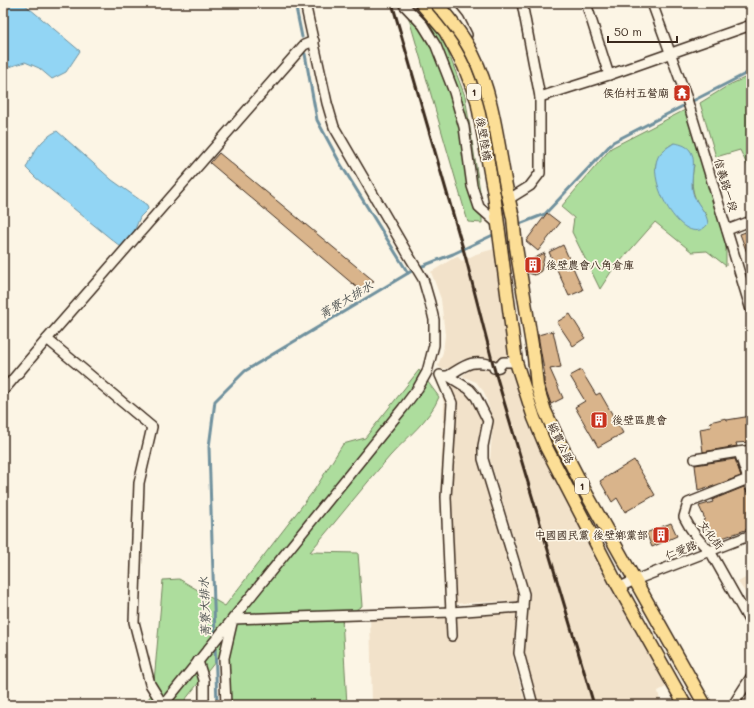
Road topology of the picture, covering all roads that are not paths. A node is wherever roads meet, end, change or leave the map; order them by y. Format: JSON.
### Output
{"nodes":[{"id":1,"x":305,"y":3,"type":"edge"},
{"id":2,"x":404,"y":3,"type":"edge"},
{"id":3,"x":421,"y":3,"type":"edge"},
{"id":4,"x":436,"y":3,"type":"edge"},
{"id":5,"x":446,"y":3,"type":"edge"},
{"id":6,"x":586,"y":3,"type":"edge"},
{"id":7,"x":652,"y":3,"type":"edge"},
{"id":8,"x":524,"y":4,"type":"edge"},
{"id":9,"x":751,"y":25,"type":"edge"},
{"id":10,"x":314,"y":41,"type":"junction"},
{"id":11,"x":671,"y":53,"type":"junction"},
{"id":12,"x":609,"y":75,"type":"junction"},
{"id":13,"x":540,"y":97,"type":"junction"},
{"id":14,"x":508,"y":195,"type":"junction"},
{"id":15,"x":751,"y":221,"type":"edge"},
{"id":16,"x":497,"y":223,"type":"junction"},
{"id":17,"x":727,"y":230,"type":"junction"},
{"id":18,"x":751,"y":310,"type":"edge"},
{"id":19,"x":47,"y":338,"type":"junction"},
{"id":20,"x":516,"y":362,"type":"junction"},
{"id":21,"x":427,"y":372,"type":"junction"},
{"id":22,"x":444,"y":376,"type":"junction"},
{"id":23,"x":3,"y":391,"type":"edge"},
{"id":24,"x":751,"y":450,"type":"edge"},
{"id":25,"x":739,"y":452,"type":"junction"},
{"id":26,"x":695,"y":460,"type":"dead end"},
{"id":27,"x":749,"y":484,"type":"edge"},
{"id":28,"x":586,"y":493,"type":"junction"},
{"id":29,"x":575,"y":501,"type":"junction"},
{"id":30,"x":751,"y":535,"type":"edge"},
{"id":31,"x":710,"y":551,"type":"junction"},
{"id":32,"x":635,"y":580,"type":"junction"},
{"id":33,"x":620,"y":587,"type":"junction"},
{"id":34,"x":523,"y":607,"type":"junction"},
{"id":35,"x":451,"y":612,"type":"junction"},
{"id":36,"x":233,"y":618,"type":"junction"},
{"id":37,"x":751,"y":624,"type":"edge"},
{"id":38,"x":452,"y":636,"type":"dead end"},
{"id":39,"x":200,"y":659,"type":"junction"},
{"id":40,"x":751,"y":677,"type":"edge"},
{"id":41,"x":163,"y":705,"type":"edge"},
{"id":42,"x":204,"y":705,"type":"edge"},
{"id":43,"x":226,"y":705,"type":"edge"},
{"id":44,"x":533,"y":705,"type":"edge"},
{"id":45,"x":685,"y":705,"type":"edge"},
{"id":46,"x":705,"y":705,"type":"edge"},
{"id":47,"x":733,"y":705,"type":"edge"}],
"edges":[{"from":1,"to":10,"type":"street"},
{"from":2,"to":16,"type":"street"},
{"from":3,"to":16,"type":"main road","name":"後壁陸橋","number":"1"},
{"from":4,"to":14,"type":"main road","name":"後壁陸橋","number":"1","bridge":true},
{"from":5,"to":14,"type":"street"},
{"from":6,"to":12,"type":"street"},
{"from":7,"to":11,"type":"street","name":"信義路一段"},
{"from":8,"to":13,"type":"street"},
{"from":9,"to":11,"type":"street"},
{"from":10,"to":19,"type":"street"},
{"from":10,"to":21,"type":"street"},
{"from":11,"to":12,"type":"street"},
{"from":11,"to":17,"type":"street","name":"信義路一段"},
{"from":12,"to":13,"type":"street"},
{"from":13,"to":14,"type":"street"},
{"from":14,"to":28,"type":"main road","name":"縱貫公路","number":"1"},
{"from":15,"to":17,"type":"street"},
{"from":16,"to":20,"type":"main road","name":"縱貫公路","number":"1"},
{"from":17,"to":18,"type":"street","name":"信義路一段"},
{"from":19,"to":23,"type":"street"},
{"from":19,"to":41,"type":"street"},
{"from":20,"to":22,"type":"street"},
{"from":20,"to":29,"type":"main road","name":"縱貫公路","number":"1"},
{"from":21,"to":22,"type":"street"},
{"from":21,"to":36,"type":"street"},
{"from":22,"to":34,"type":"street"},
{"from":22,"to":35,"type":"street"},
{"from":24,"to":25,"type":"street"},
{"from":25,"to":26,"type":"street"},
{"from":25,"to":27,"type":"street"},
{"from":27,"to":31,"type":"street","name":"文化街"},
{"from":28,"to":29,"type":"main road"},
{"from":28,"to":32,"type":"main road","name":"縱貫公路","number":"1"},
{"from":29,"to":33,"type":"main road","name":"縱貫公路","number":"1"},
{"from":30,"to":31,"type":"street","name":"仁愛路"},
{"from":31,"to":32,"type":"street","name":"仁愛路"},
{"from":31,"to":37,"type":"street","name":"文化街"},
{"from":32,"to":33,"type":"street","name":"仁愛路"},
{"from":32,"to":46,"type":"main road","name":"縱貫公路","number":"1"},
{"from":33,"to":45,"type":"main road","name":"縱貫公路","number":"1"},
{"from":34,"to":35,"type":"street"},
{"from":34,"to":44,"type":"street"},
{"from":35,"to":36,"type":"street"},
{"from":35,"to":38,"type":"street"},
{"from":36,"to":39,"type":"street"},
{"from":36,"to":43,"type":"street"},
{"from":39,"to":41,"type":"street"},
{"from":39,"to":42,"type":"street"},
{"from":40,"to":47,"type":"street"}]}
